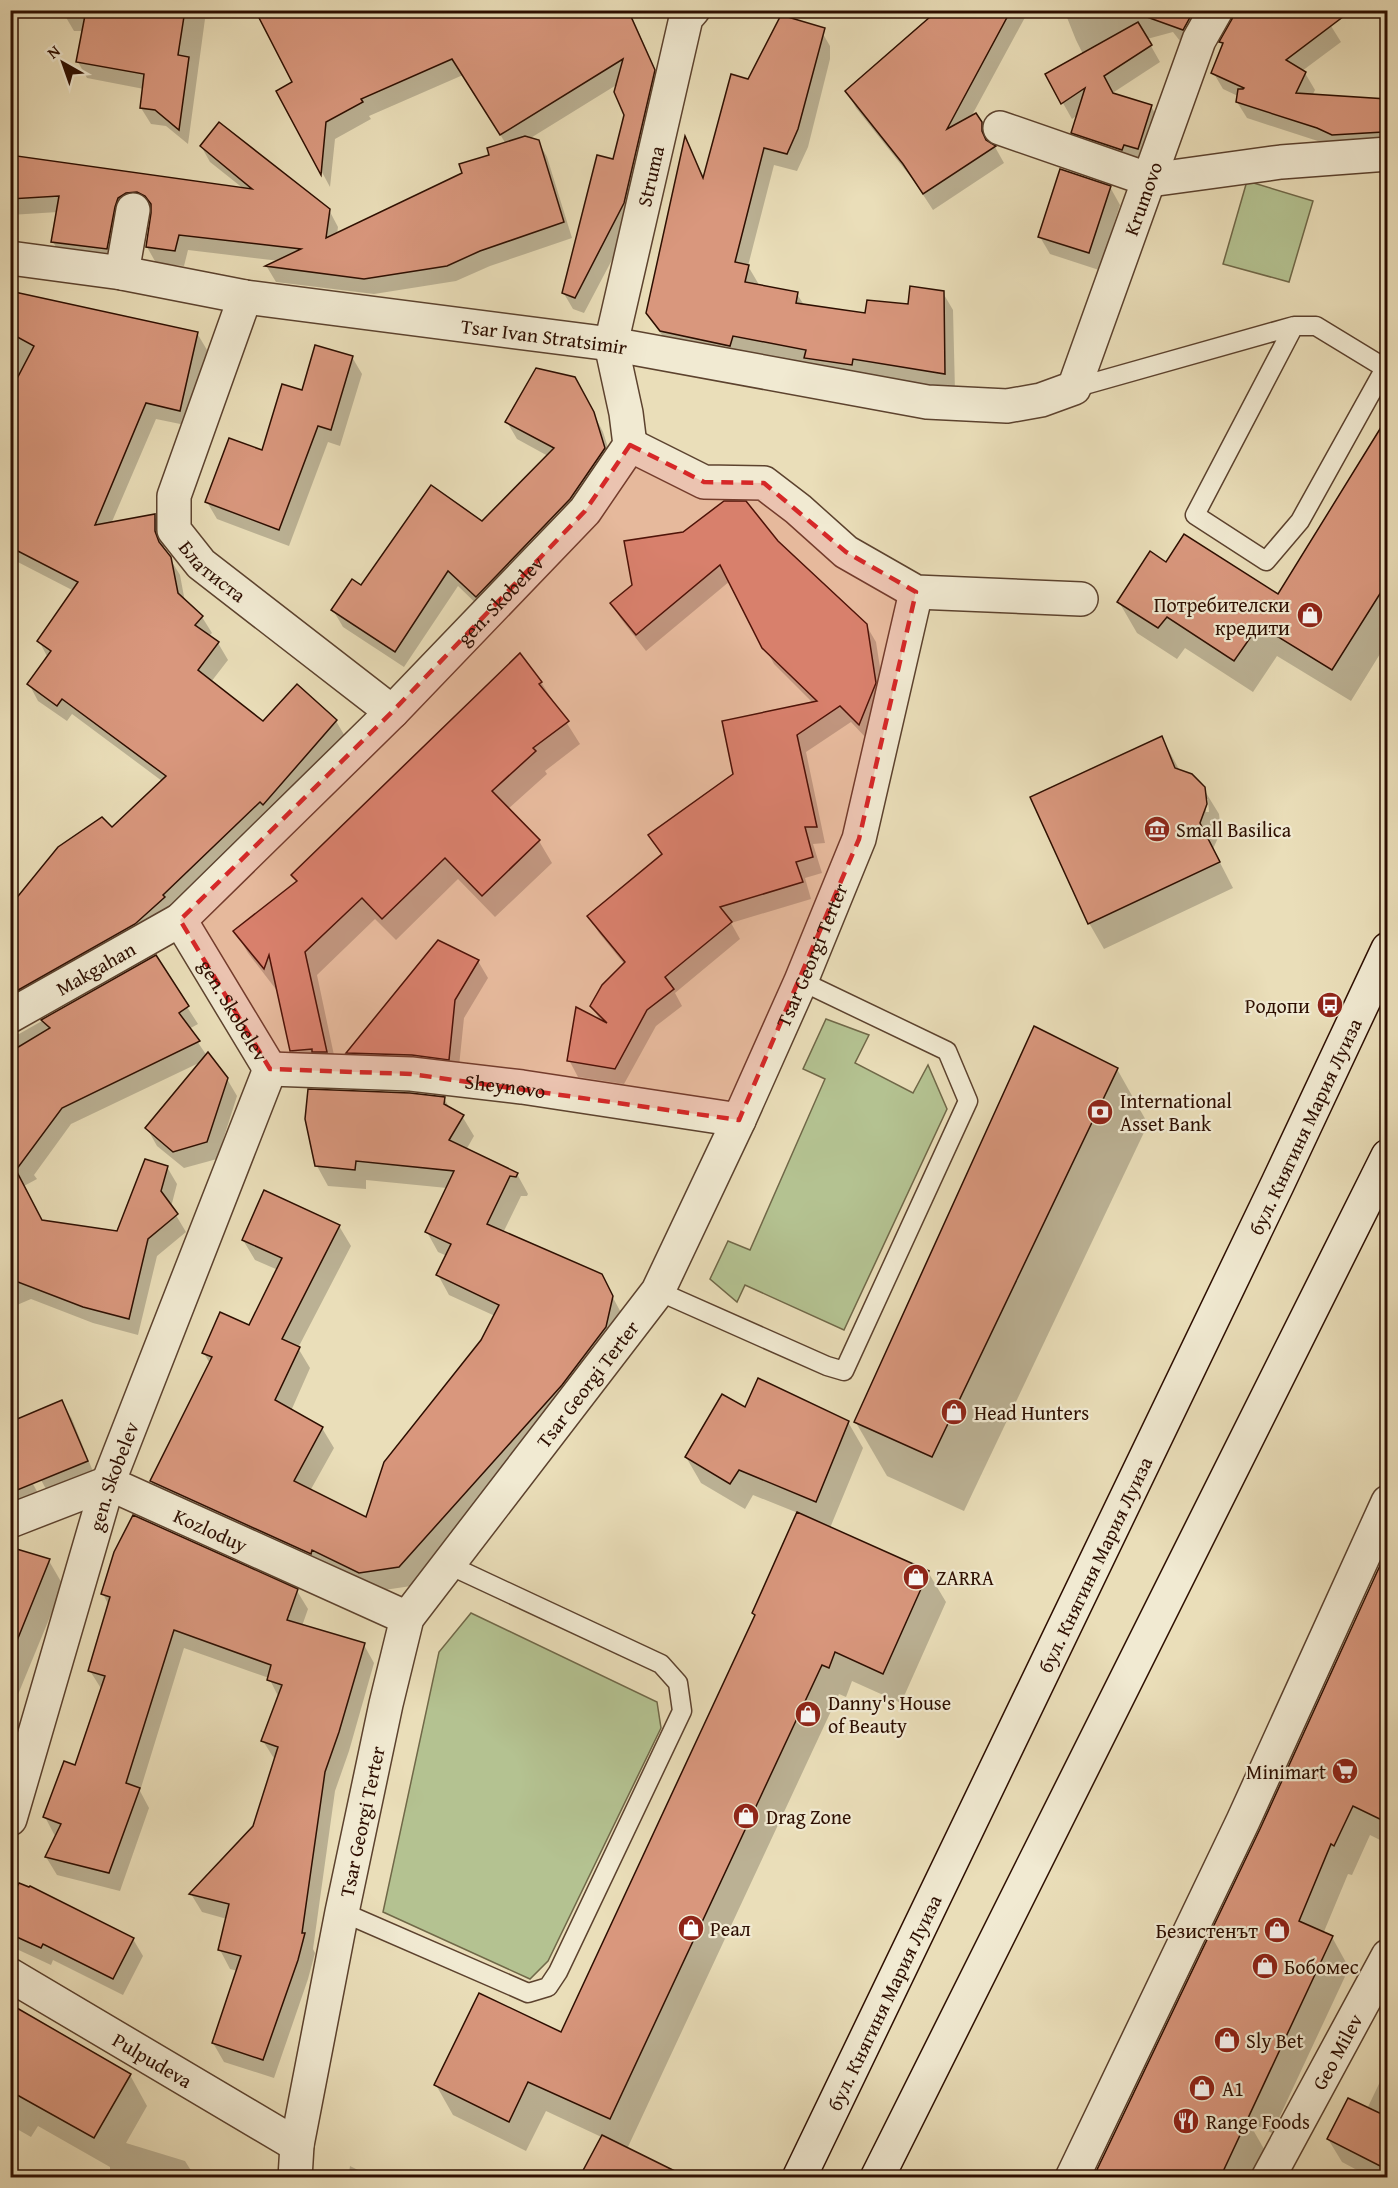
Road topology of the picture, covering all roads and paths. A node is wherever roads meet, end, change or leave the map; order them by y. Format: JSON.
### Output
{"nodes":[{"id":1,"x":1216,"y":10,"type":"edge"},
{"id":2,"x":686,"y":13,"type":"edge"},
{"id":3,"x":1000,"y":128,"type":"dead end"},
{"id":4,"x":1388,"y":154,"type":"edge"},
{"id":5,"x":1150,"y":180,"type":"junction"},
{"id":6,"x":133,"y":210,"type":"dead end"},
{"id":7,"x":10,"y":258,"type":"edge"},
{"id":8,"x":122,"y":273,"type":"junction"},
{"id":9,"x":244,"y":297,"type":"junction"},
{"id":10,"x":1294,"y":326,"type":"junction"},
{"id":11,"x":611,"y":344,"type":"junction"},
{"id":12,"x":1386,"y":365,"type":"edge"},
{"id":13,"x":1074,"y":388,"type":"junction"},
{"id":14,"x":630,"y":445,"type":"junction"},
{"id":15,"x":916,"y":592,"type":"junction"},
{"id":16,"x":1081,"y":599,"type":"dead end"},
{"id":17,"x":392,"y":712,"type":"junction"},
{"id":18,"x":180,"y":920,"type":"junction"},
{"id":19,"x":1388,"y":949,"type":"edge"},
{"id":20,"x":801,"y":981,"type":"junction"},
{"id":21,"x":10,"y":1016,"type":"edge"},
{"id":22,"x":270,"y":1069,"type":"junction"},
{"id":23,"x":739,"y":1120,"type":"junction"},
{"id":24,"x":1388,"y":1156,"type":"edge"},
{"id":25,"x":658,"y":1291,"type":"junction"},
{"id":26,"x":108,"y":1483,"type":"junction"},
{"id":27,"x":1388,"y":1502,"type":"edge"},
{"id":28,"x":10,"y":1521,"type":"edge"},
{"id":29,"x":449,"y":1565,"type":"junction"},
{"id":30,"x":407,"y":1618,"type":"junction"},
{"id":31,"x":10,"y":1819,"type":"edge"},
{"id":32,"x":342,"y":1912,"type":"junction"},
{"id":33,"x":1387,"y":1958,"type":"edge"},
{"id":34,"x":10,"y":1975,"type":"edge"},
{"id":35,"x":297,"y":2145,"type":"junction"},
{"id":36,"x":295,"y":2178,"type":"edge"},
{"id":37,"x":799,"y":2178,"type":"edge"},
{"id":38,"x":877,"y":2178,"type":"edge"},
{"id":39,"x":1072,"y":2178,"type":"edge"},
{"id":40,"x":1268,"y":2178,"type":"edge"}],
"edges":[{"from":1,"to":5,"type":"street","name":"Krumovo"},
{"from":2,"to":11,"type":"street","name":"Struma"},
{"from":3,"to":5,"type":"street"},
{"from":4,"to":5,"type":"street"},
{"from":5,"to":13,"type":"street","name":"Krumovo"},
{"from":6,"to":8,"type":"street"},
{"from":7,"to":8,"type":"street","name":"Tsar Ivan Stratsimir"},
{"from":8,"to":9,"type":"street","name":"Tsar Ivan Stratsimir"},
{"from":9,"to":11,"type":"street","name":"Tsar Ivan Stratsimir"},
{"from":9,"to":17,"type":"street","name":"Блатиста"},
{"from":10,"to":12,"type":"lane"},
{"from":10,"to":12,"type":"lane"},
{"from":10,"to":13,"type":"lane"},
{"from":11,"to":13,"type":"street","name":"Tsar Ivan Stratsimir"},
{"from":11,"to":14,"type":"street"},
{"from":14,"to":15,"type":"street"},
{"from":14,"to":17,"type":"street","name":"gen. Skobelev"},
{"from":15,"to":16,"type":"street"},
{"from":15,"to":20,"type":"street","name":"Tsar Georgi Terter"},
{"from":17,"to":18,"type":"street","name":"gen. Skobelev"},
{"from":18,"to":21,"type":"street","name":"Makgahan"},
{"from":18,"to":22,"type":"street","name":"gen. Skobelev"},
{"from":19,"to":37,"type":"street","name":"бул. Княгиня Мария Луиза"},
{"from":20,"to":23,"type":"street","name":"Tsar Georgi Terter"},
{"from":20,"to":25,"type":"lane"},
{"from":22,"to":23,"type":"street","name":"Sheynovo"},
{"from":22,"to":26,"type":"street","name":"gen. Skobelev"},
{"from":23,"to":25,"type":"street","name":"Tsar Georgi Terter"},
{"from":24,"to":38,"type":"street"},
{"from":25,"to":29,"type":"street","name":"Tsar Georgi Terter"},
{"from":26,"to":28,"type":"street"},
{"from":26,"to":30,"type":"street","name":"Kozloduy"},
{"from":26,"to":31,"type":"street","name":"gen. Skobelev"},
{"from":27,"to":39,"type":"street"},
{"from":29,"to":30,"type":"street","name":"Tsar Georgi Terter"},
{"from":29,"to":32,"type":"lane"},
{"from":30,"to":32,"type":"street","name":"Tsar Georgi Terter"},
{"from":32,"to":35,"type":"street","name":"Tsar Georgi Terter"},
{"from":33,"to":40,"type":"street","name":"Geo Milev"},
{"from":34,"to":35,"type":"street","name":"Pulpudeva"},
{"from":35,"to":36,"type":"street","name":"Tsar Georgi Terter"}]}
